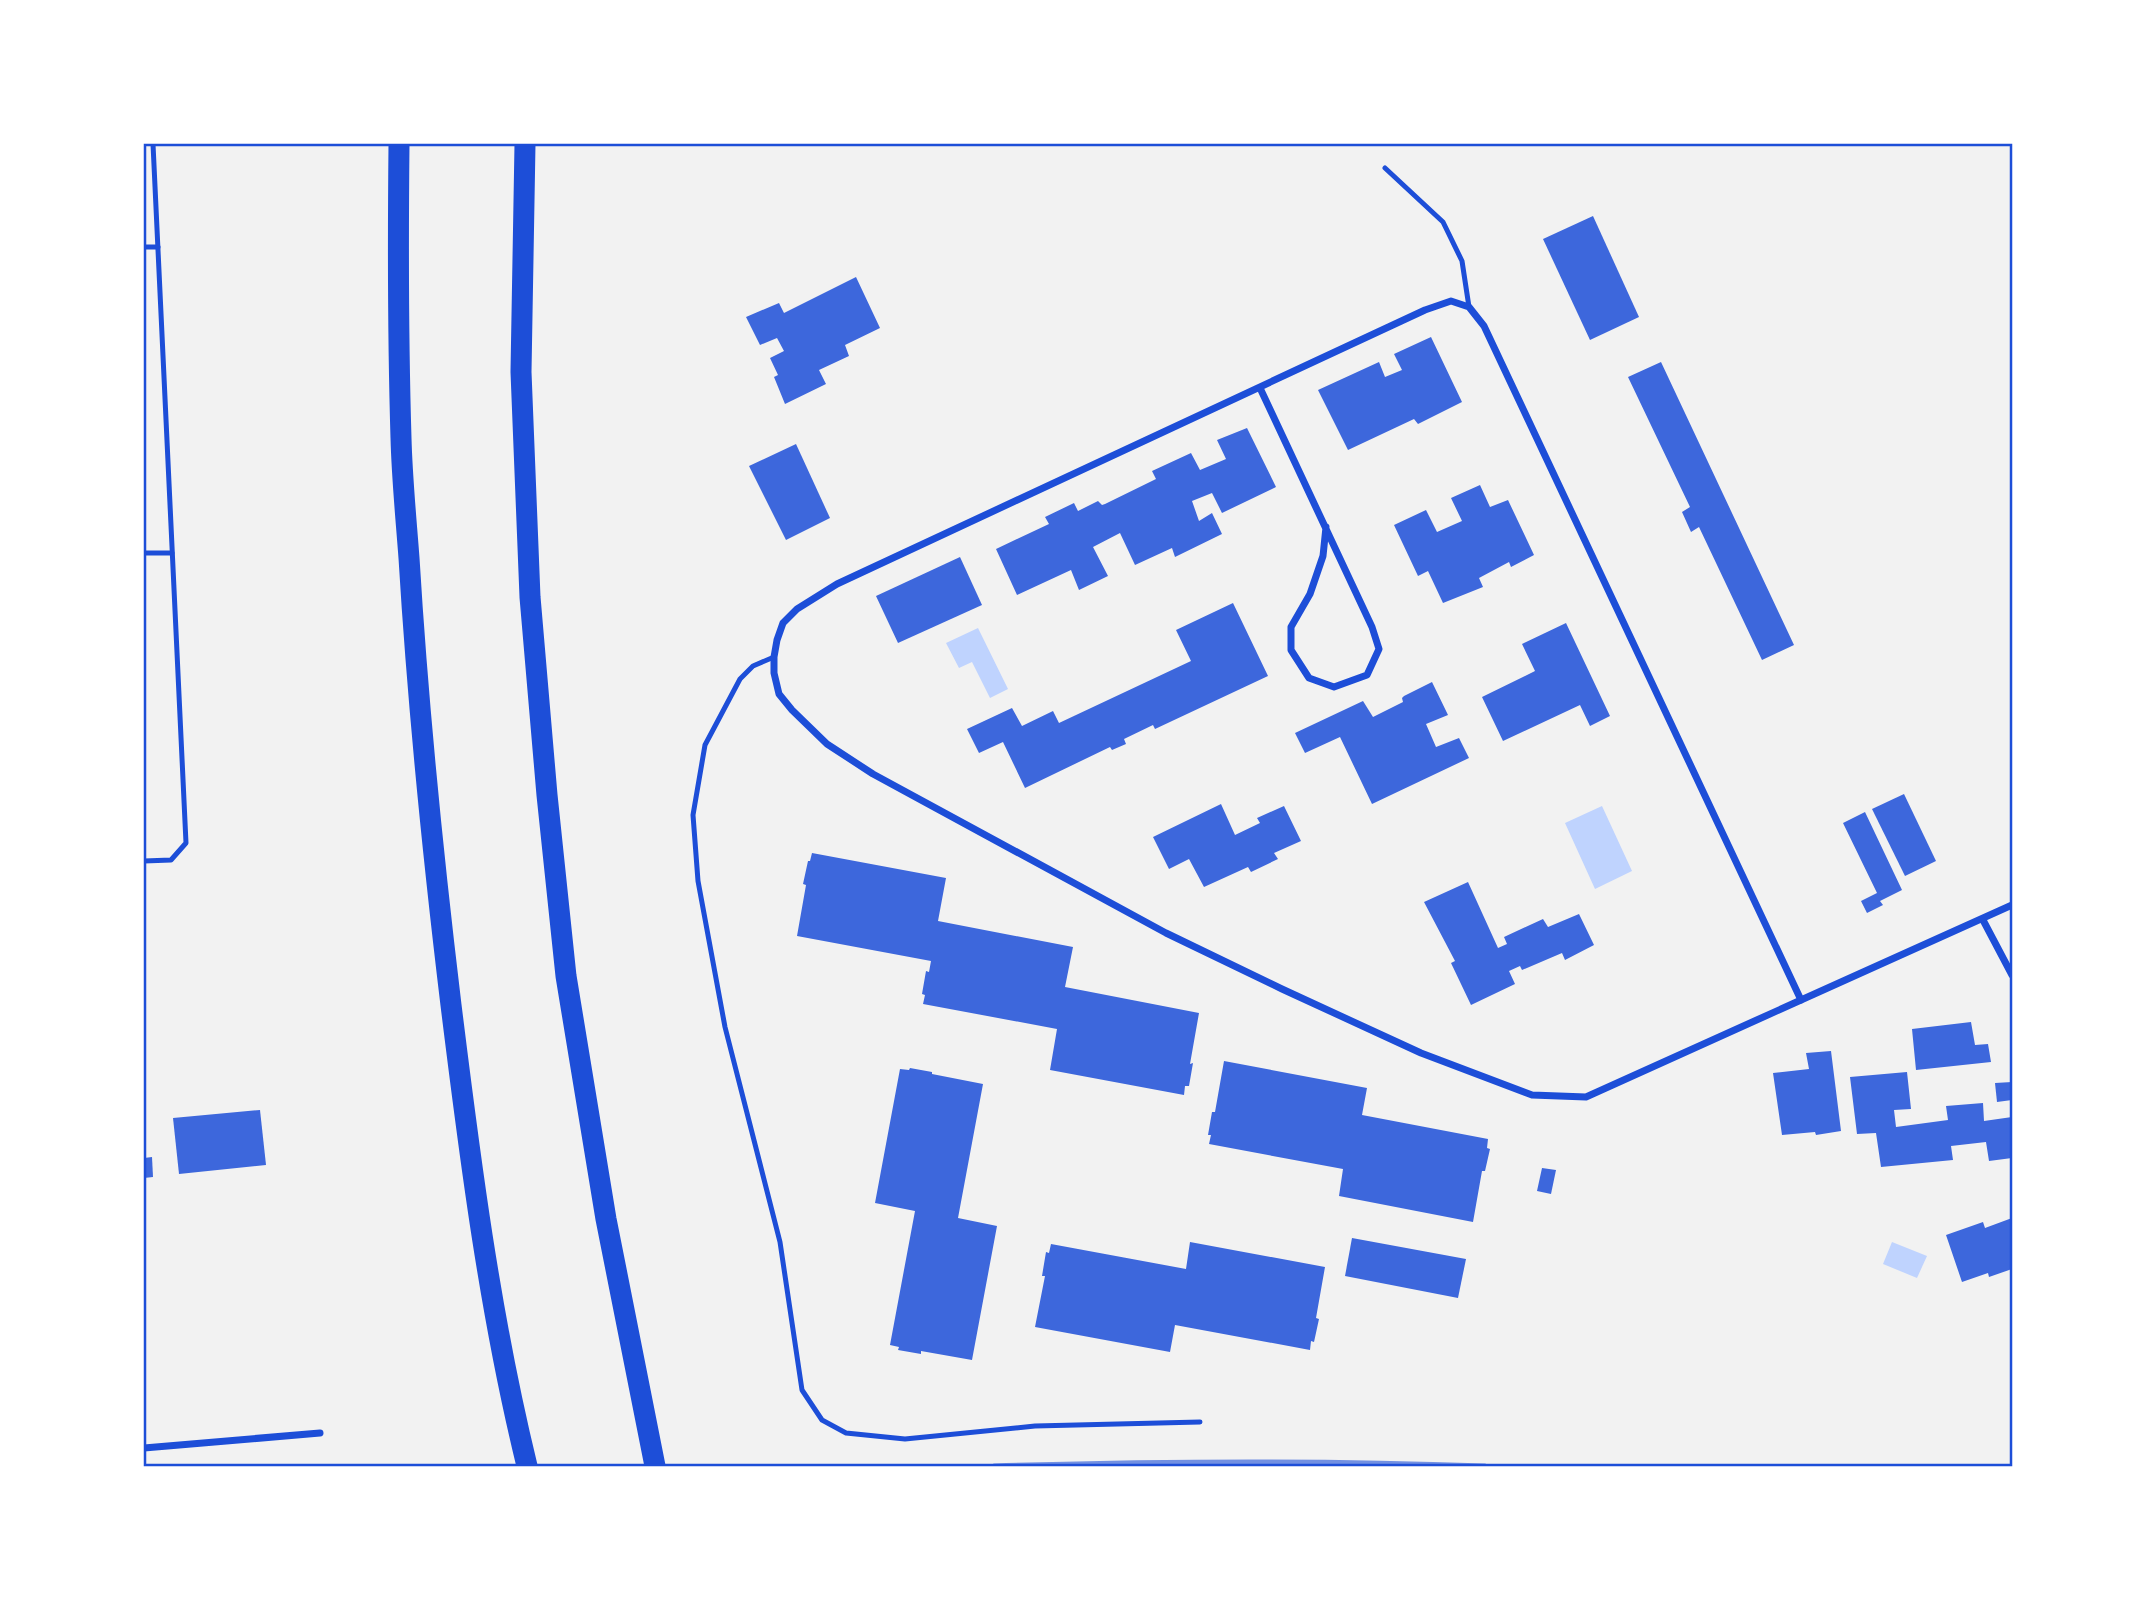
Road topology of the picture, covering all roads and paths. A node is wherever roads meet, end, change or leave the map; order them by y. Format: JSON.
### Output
{"nodes":[{"id":1,"x":153,"y":144,"type":"edge"},
{"id":2,"x":399,"y":144,"type":"edge"},
{"id":3,"x":525,"y":144,"type":"edge"},
{"id":4,"x":1385,"y":168,"type":"dead end"},
{"id":5,"x":144,"y":247,"type":"edge"},
{"id":6,"x":158,"y":247,"type":"junction"},
{"id":7,"x":1469,"y":307,"type":"junction"},
{"id":8,"x":1260,"y":388,"type":"junction"},
{"id":9,"x":1326,"y":527,"type":"junction"},
{"id":10,"x":172,"y":552,"type":"junction"},
{"id":11,"x":144,"y":554,"type":"edge"},
{"id":12,"x":774,"y":657,"type":"junction"},
{"id":13,"x":144,"y":861,"type":"edge"},
{"id":14,"x":2012,"y":905,"type":"edge"},
{"id":15,"x":1983,"y":920,"type":"junction"},
{"id":16,"x":2012,"y":975,"type":"edge"},
{"id":17,"x":1801,"y":1000,"type":"junction"},
{"id":18,"x":1200,"y":1422,"type":"dead end"},
{"id":19,"x":320,"y":1433,"type":"dead end"},
{"id":20,"x":144,"y":1448,"type":"edge"},
{"id":21,"x":527,"y":1466,"type":"edge"},
{"id":22,"x":656,"y":1466,"type":"edge"}],
"edges":[{"from":1,"to":6,"type":"lane"},
{"from":2,"to":21,"type":"highway"},
{"from":3,"to":22,"type":"highway"},
{"from":4,"to":7,"type":"lane"},
{"from":5,"to":6,"type":"lane"},
{"from":6,"to":10,"type":"lane"},
{"from":7,"to":8,"type":"street"},
{"from":7,"to":17,"type":"street"},
{"from":8,"to":9,"type":"street"},
{"from":8,"to":12,"type":"street"},
{"from":9,"to":9,"type":"street"},
{"from":10,"to":11,"type":"lane"},
{"from":10,"to":13,"type":"lane"},
{"from":12,"to":17,"type":"street"},
{"from":12,"to":18,"type":"lane"},
{"from":14,"to":15,"type":"street"},
{"from":15,"to":16,"type":"street"},
{"from":15,"to":17,"type":"street"},
{"from":19,"to":20,"type":"street"}]}
